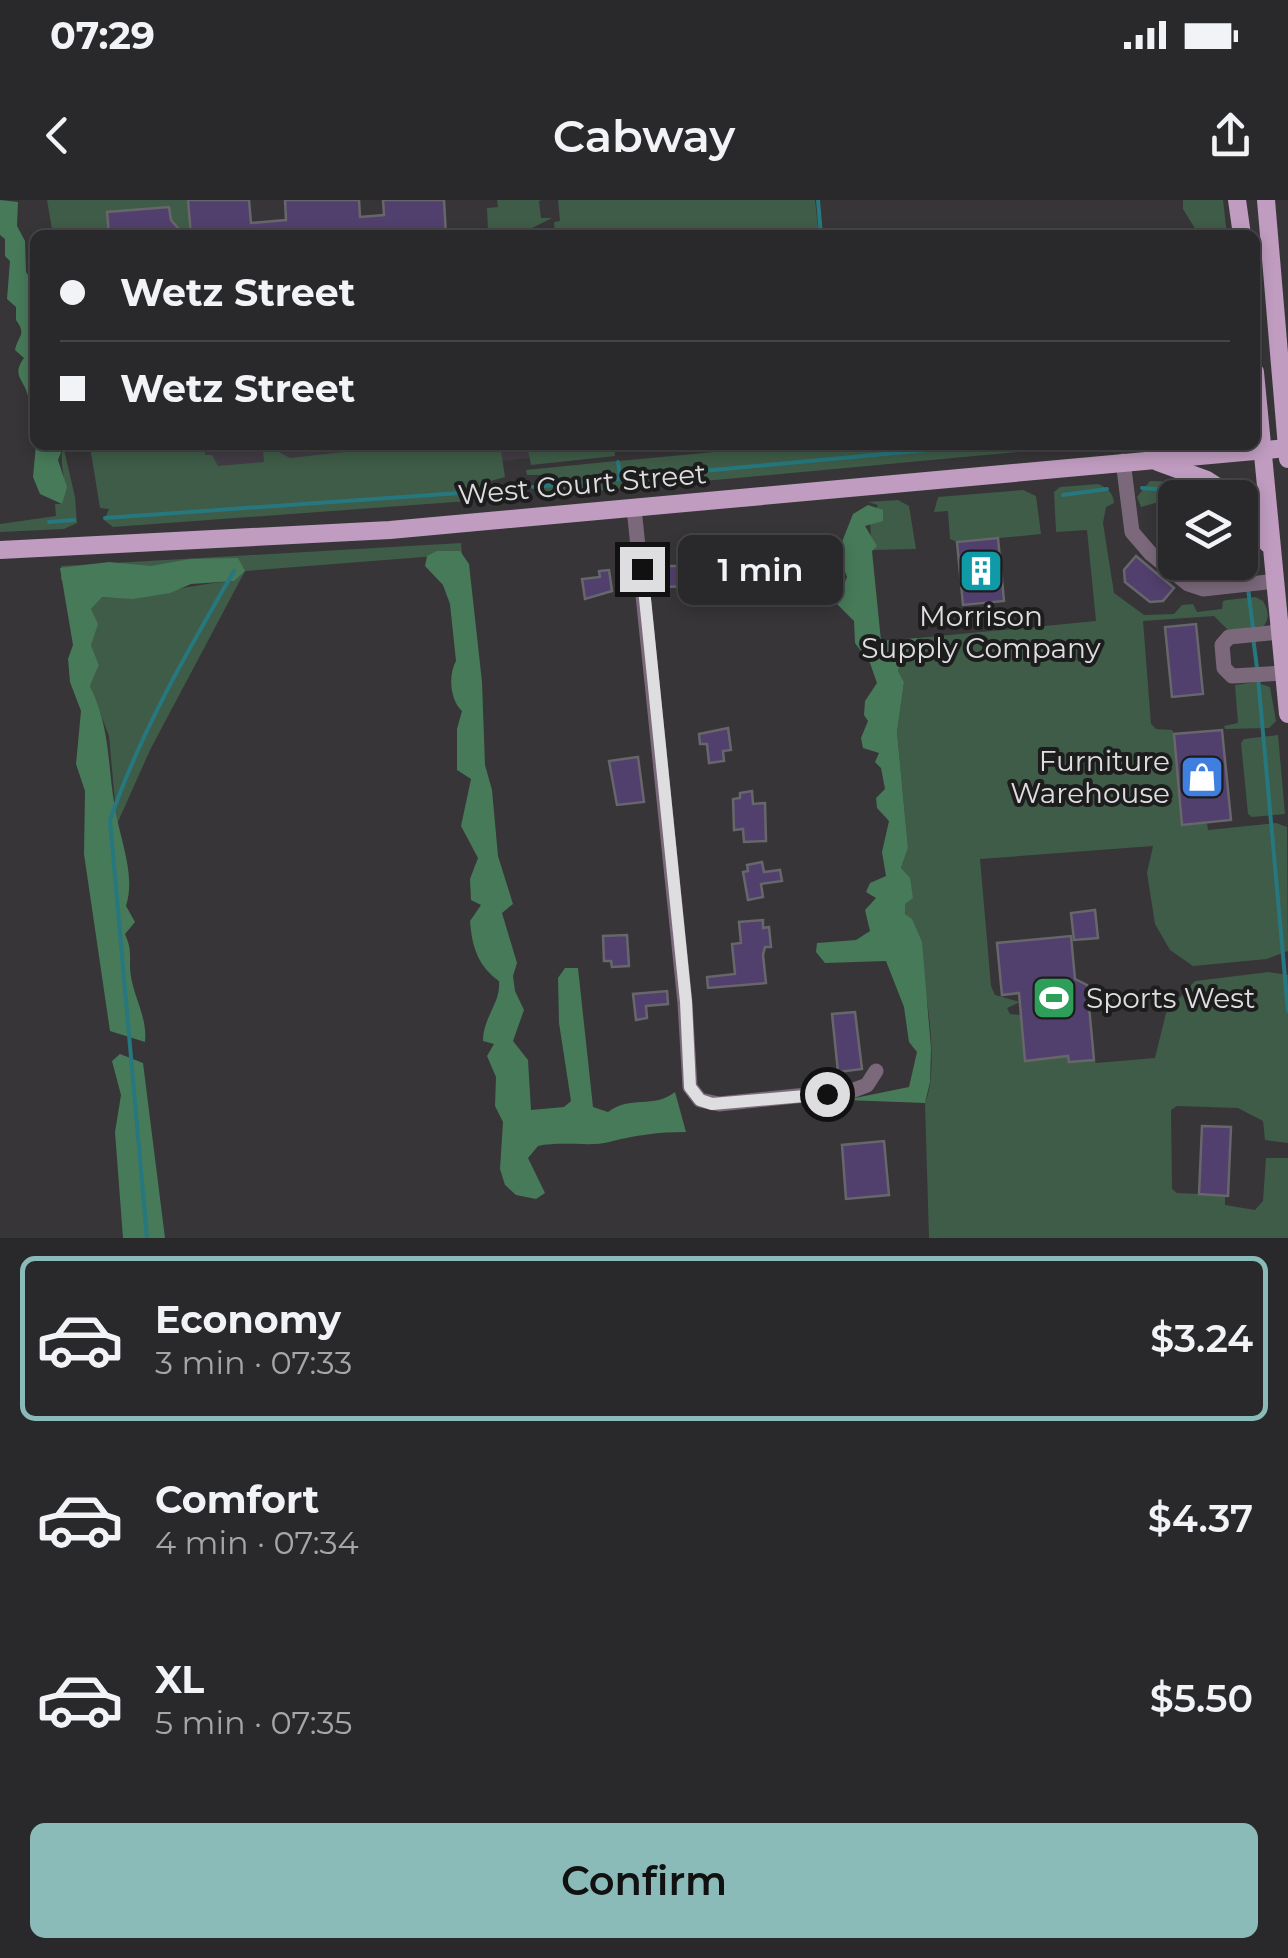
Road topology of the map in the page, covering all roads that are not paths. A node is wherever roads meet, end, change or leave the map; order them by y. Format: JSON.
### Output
{"nodes":[{"id":1,"x":1237,"y":200,"type":"edge"},
{"id":2,"x":1266,"y":200,"type":"edge"},
{"id":3,"x":1241,"y":230,"type":"edge"},
{"id":4,"x":1272,"y":286,"type":"junction"},
{"id":5,"x":1288,"y":340,"type":"edge"},
{"id":6,"x":1260,"y":421,"type":"edge"},
{"id":7,"x":1287,"y":448,"type":"edge"},
{"id":8,"x":1167,"y":450,"type":"edge"},
{"id":9,"x":1263,"y":450,"type":"junction"},
{"id":10,"x":1148,"y":459,"type":"junction"},
{"id":11,"x":1288,"y":460,"type":"edge"},
{"id":12,"x":1122,"y":461,"type":"junction"},
{"id":13,"x":1208,"y":480,"type":"edge"},
{"id":14,"x":634,"y":508,"type":"junction"},
{"id":15,"x":1258,"y":526,"type":"edge"},
{"id":16,"x":0,"y":550,"type":"edge"},
{"id":17,"x":1275,"y":573,"type":"junction"},
{"id":18,"x":1280,"y":632,"type":"junction"},
{"id":19,"x":1284,"y":673,"type":"junction"},
{"id":20,"x":1288,"y":714,"type":"edge"},
{"id":21,"x":876,"y":1072,"type":"dead end"}],
"edges":[{"from":1,"to":3,"type":"main road"},
{"from":2,"to":4,"type":"main road"},
{"from":4,"to":5,"type":"main road"},
{"from":4,"to":7,"type":"main road"},
{"from":6,"to":9,"type":"main road"},
{"from":7,"to":9,"type":"main road","name":"West Court Street"},
{"from":7,"to":11,"type":"main road"},
{"from":8,"to":10,"type":"main road"},
{"from":9,"to":10,"type":"main road","name":"West Court Street"},
{"from":9,"to":17,"type":"main road"},
{"from":10,"to":12,"type":"main road","name":"West Court Street"},
{"from":10,"to":13,"type":"main road"},
{"from":12,"to":14,"type":"main road","name":"West Court Street"},
{"from":12,"to":17,"type":"street"},
{"from":14,"to":16,"type":"main road","name":"West Court Street"},
{"from":14,"to":21,"type":"street"},
{"from":15,"to":17,"type":"main road"},
{"from":17,"to":18,"type":"main road"},
{"from":18,"to":19,"type":"main road"},
{"from":18,"to":19,"type":"street"},
{"from":19,"to":20,"type":"main road"}]}
